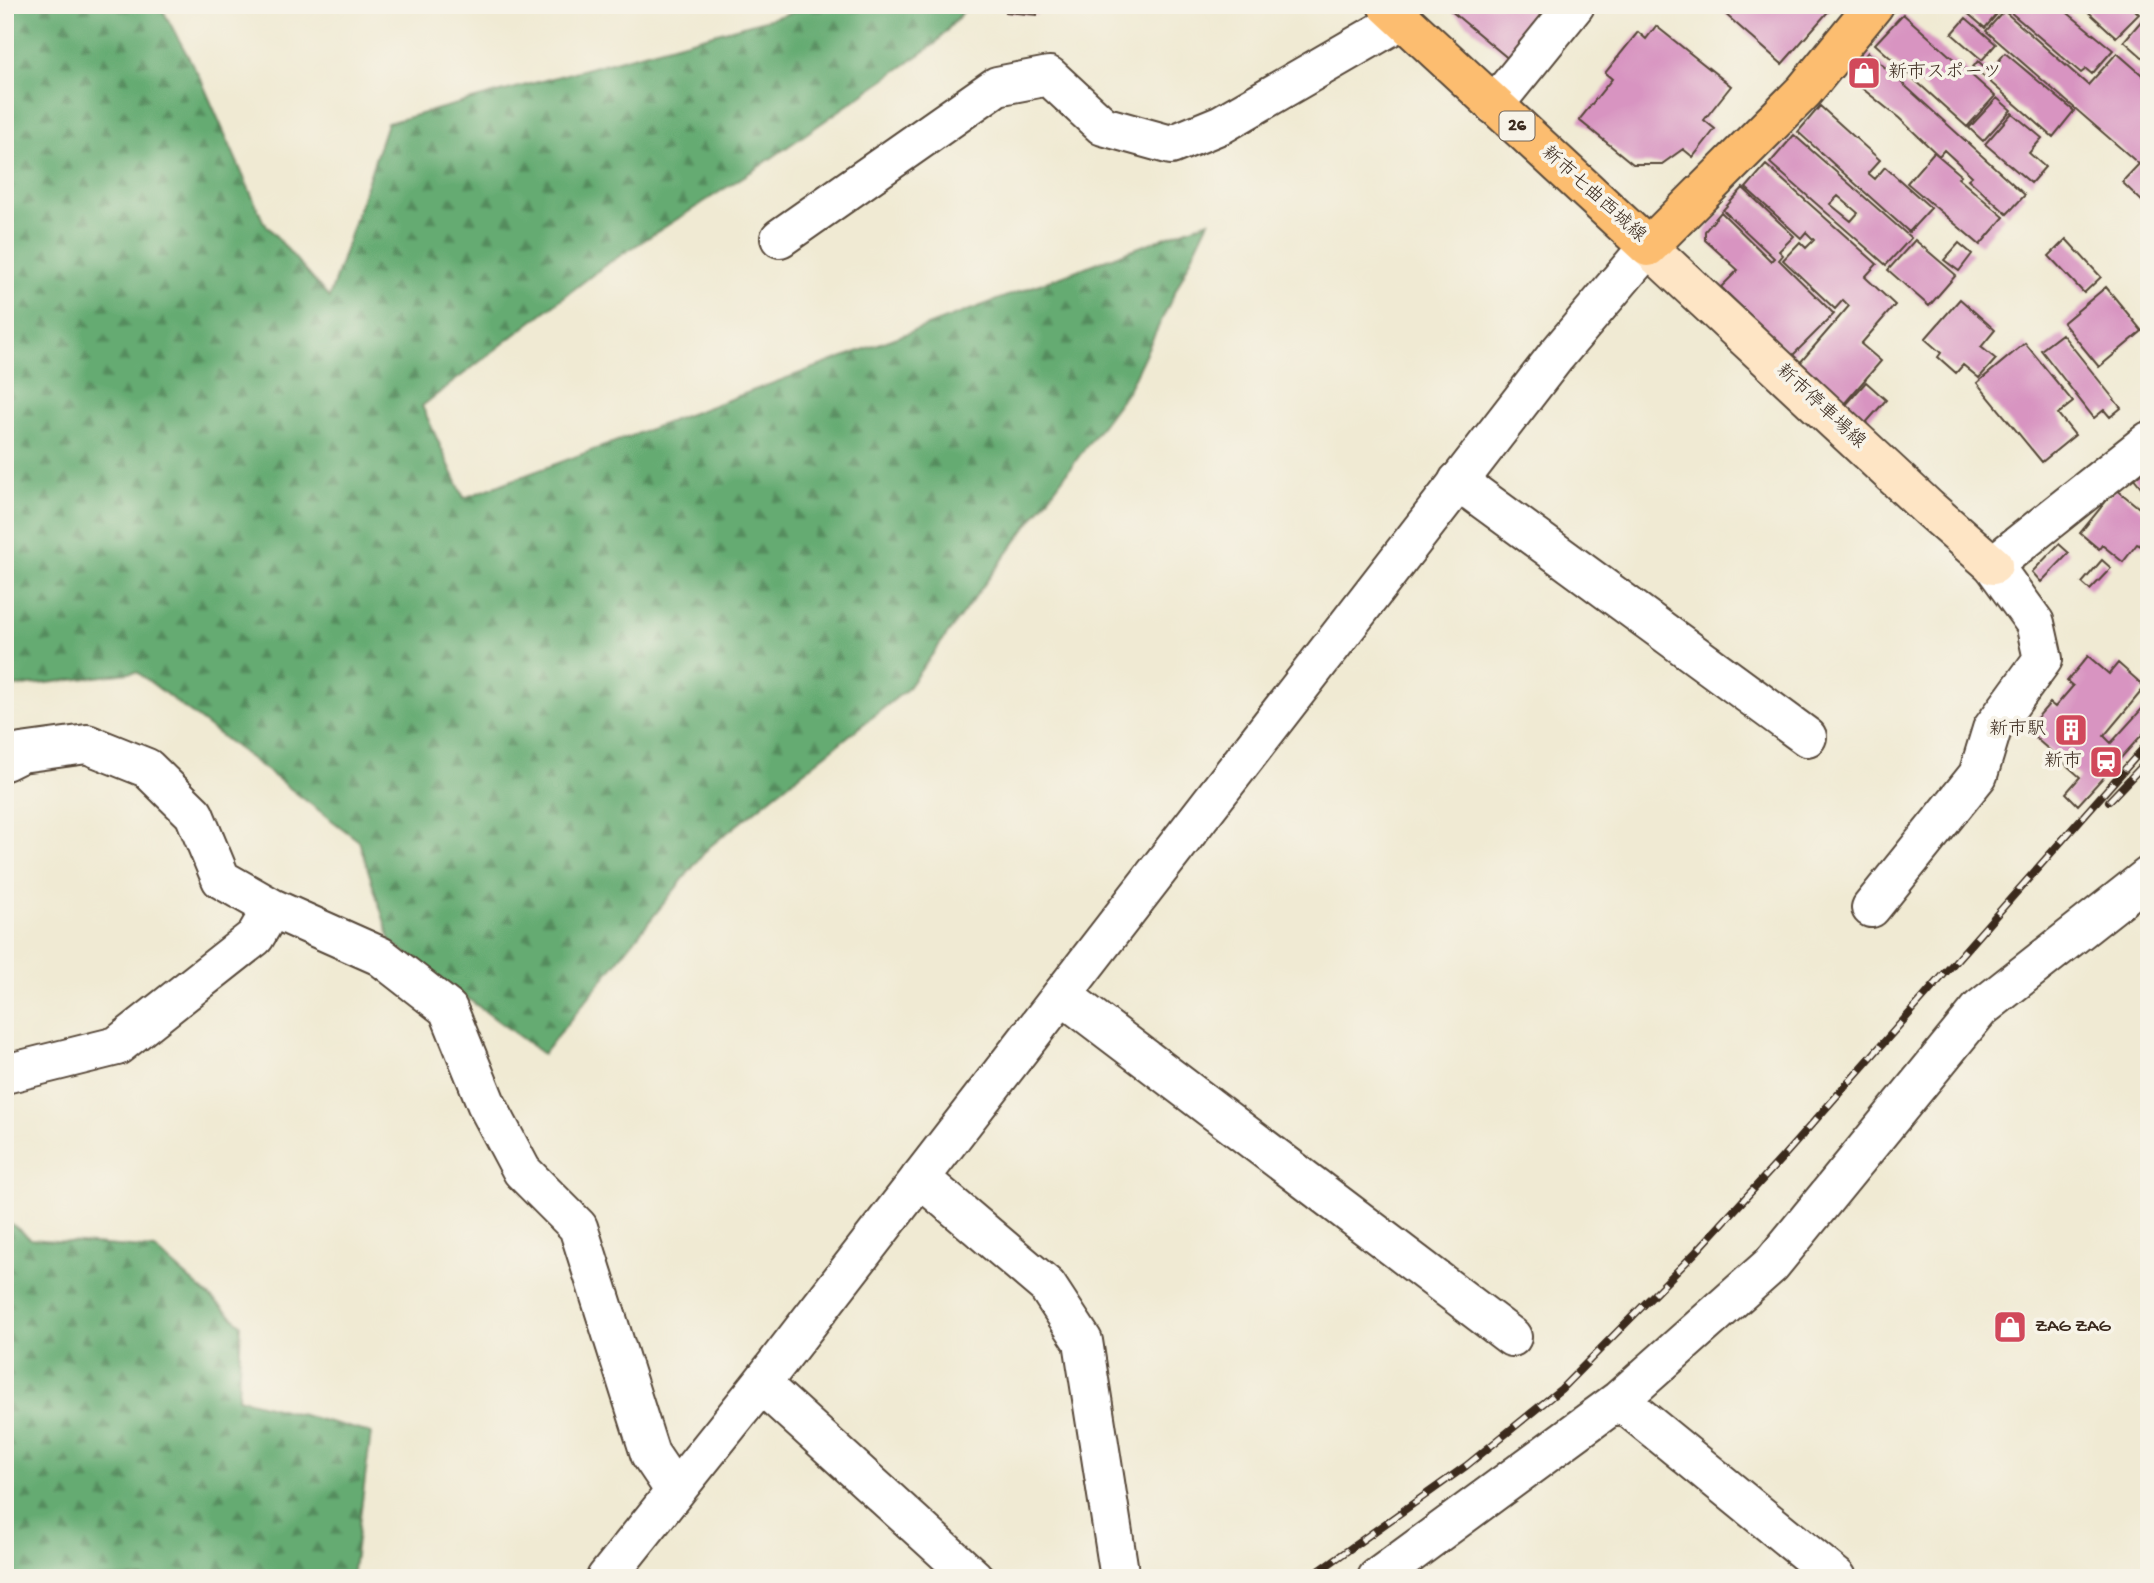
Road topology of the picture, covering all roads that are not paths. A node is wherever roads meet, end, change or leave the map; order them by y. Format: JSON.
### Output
{"nodes":[{"id":1,"x":1575,"y":5,"type":"edge"},
{"id":2,"x":1874,"y":5,"type":"edge"},
{"id":3,"x":1395,"y":12,"type":"edge"},
{"id":4,"x":1494,"y":105,"type":"junction"},
{"id":5,"x":780,"y":238,"type":"dead end"},
{"id":6,"x":1648,"y":247,"type":"junction"},
{"id":7,"x":2149,"y":441,"type":"edge"},
{"id":8,"x":1458,"y":481,"type":"junction"},
{"id":9,"x":1993,"y":565,"type":"junction"},
{"id":10,"x":1807,"y":737,"type":"dead end"},
{"id":11,"x":5,"y":761,"type":"edge"},
{"id":12,"x":2149,"y":876,"type":"edge"},
{"id":13,"x":272,"y":908,"type":"junction"},
{"id":14,"x":1871,"y":908,"type":"dead end"},
{"id":15,"x":1062,"y":995,"type":"junction"},
{"id":16,"x":5,"y":1074,"type":"edge"},
{"id":17,"x":920,"y":1178,"type":"junction"},
{"id":18,"x":1513,"y":1337,"type":"dead end"},
{"id":19,"x":761,"y":1384,"type":"junction"},
{"id":20,"x":1619,"y":1400,"type":"junction"},
{"id":21,"x":676,"y":1491,"type":"junction"},
{"id":22,"x":606,"y":1578,"type":"edge"},
{"id":23,"x":974,"y":1578,"type":"edge"},
{"id":24,"x":1120,"y":1578,"type":"edge"},
{"id":25,"x":1377,"y":1578,"type":"edge"},
{"id":26,"x":1837,"y":1578,"type":"edge"}],
"edges":[{"from":1,"to":4,"type":"street"},
{"from":2,"to":6,"type":"main road","name":"新市七曲西城線"},
{"from":3,"to":4,"type":"main road","name":"新市七曲西城線","number":"26"},
{"from":3,"to":5,"type":"street"},
{"from":4,"to":6,"type":"main road","name":"新市七曲西城線","number":"26"},
{"from":6,"to":8,"type":"street"},
{"from":6,"to":9,"type":"main road","name":"新市停車場線"},
{"from":7,"to":9,"type":"street"},
{"from":8,"to":10,"type":"street"},
{"from":8,"to":15,"type":"street"},
{"from":9,"to":14,"type":"street"},
{"from":11,"to":13,"type":"street"},
{"from":12,"to":20,"type":"street"},
{"from":13,"to":16,"type":"street"},
{"from":13,"to":21,"type":"street"},
{"from":15,"to":17,"type":"street"},
{"from":15,"to":18,"type":"street"},
{"from":17,"to":19,"type":"street"},
{"from":17,"to":24,"type":"street"},
{"from":19,"to":21,"type":"street"},
{"from":19,"to":23,"type":"street"},
{"from":20,"to":25,"type":"street"},
{"from":20,"to":26,"type":"street"},
{"from":21,"to":22,"type":"street"}]}
